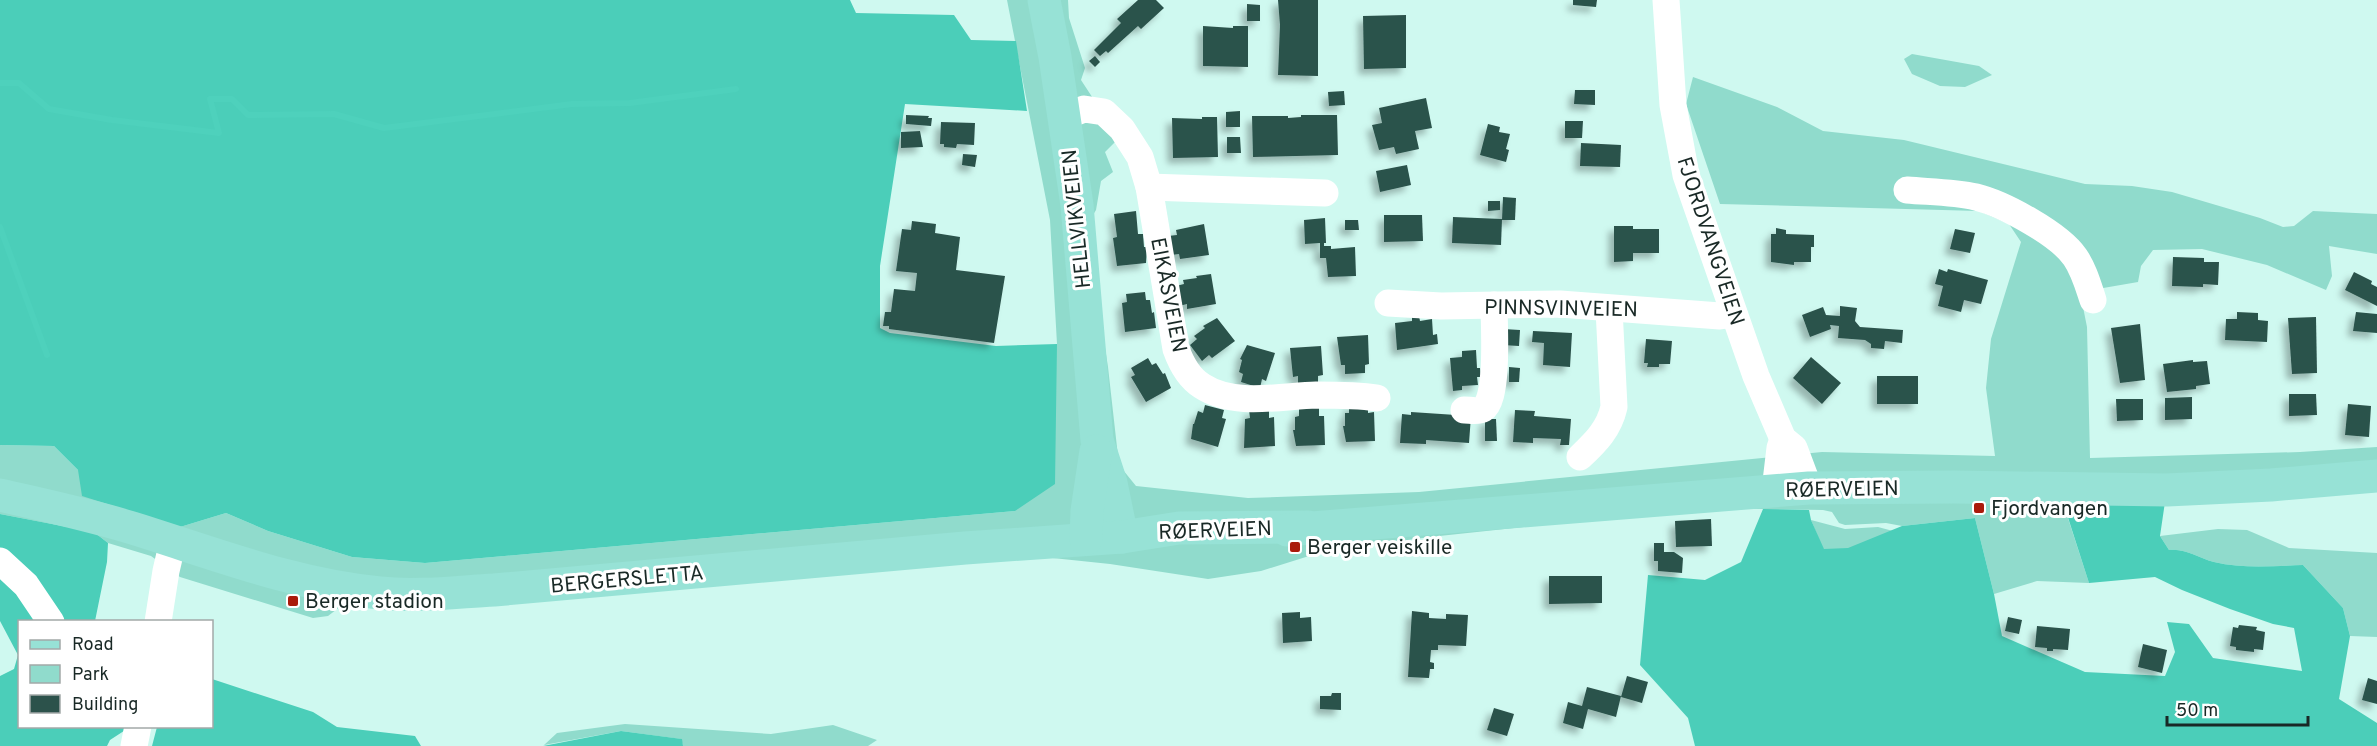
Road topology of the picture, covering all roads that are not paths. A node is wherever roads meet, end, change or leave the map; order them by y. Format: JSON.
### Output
{"nodes":[{"id":1,"x":1044,"y":0,"type":"edge"},
{"id":2,"x":1666,"y":0,"type":"edge"},
{"id":3,"x":1064,"y":117,"type":"junction"},
{"id":4,"x":1149,"y":187,"type":"junction"},
{"id":5,"x":1907,"y":190,"type":"dead end"},
{"id":6,"x":1325,"y":193,"type":"dead end"},
{"id":7,"x":2093,"y":300,"type":"dead end"},
{"id":8,"x":1388,"y":303,"type":"dead end"},
{"id":9,"x":1494,"y":305,"type":"junction"},
{"id":10,"x":1609,"y":309,"type":"junction"},
{"id":11,"x":1734,"y":314,"type":"junction"},
{"id":12,"x":1377,"y":398,"type":"dead end"},
{"id":13,"x":1464,"y":410,"type":"dead end"},
{"id":14,"x":1783,"y":439,"type":"junction"},
{"id":15,"x":1097,"y":440,"type":"junction"},
{"id":16,"x":1580,"y":457,"type":"dead end"},
{"id":17,"x":2377,"y":476,"type":"edge"},
{"id":18,"x":1809,"y":488,"type":"junction"},
{"id":19,"x":1775,"y":490,"type":"junction"},
{"id":20,"x":0,"y":495,"type":"edge"},
{"id":21,"x":1122,"y":537,"type":"junction"},
{"id":22,"x":1086,"y":539,"type":"junction"},
{"id":23,"x":173,"y":541,"type":"junction"},
{"id":24,"x":0,"y":561,"type":"edge"},
{"id":25,"x":50,"y":620,"type":"edge"},
{"id":26,"x":158,"y":620,"type":"edge"},
{"id":27,"x":138,"y":728,"type":"edge"},
{"id":28,"x":134,"y":746,"type":"edge"}],
"edges":[{"from":1,"to":3,"type":"main road","name":"HELLVIKVEIEN"},
{"from":2,"to":11,"type":"street","name":"FJORDVANGVEIEN"},
{"from":3,"to":4,"type":"street","name":"EIKÅSVEIEN"},
{"from":3,"to":15,"type":"main road","name":"HELLVIKVEIEN"},
{"from":4,"to":6,"type":"street"},
{"from":4,"to":12,"type":"street","name":"EIKÅSVEIEN"},
{"from":5,"to":7,"type":"street"},
{"from":8,"to":9,"type":"street","name":"PINNSVINVEIEN"},
{"from":9,"to":10,"type":"street","name":"PINNSVINVEIEN"},
{"from":9,"to":13,"type":"street"},
{"from":10,"to":11,"type":"street","name":"PINNSVINVEIEN"},
{"from":10,"to":16,"type":"street"},
{"from":11,"to":14,"type":"street","name":"FJORDVANGVEIEN"},
{"from":14,"to":18,"type":"street","name":"FJORDVANGVEIEN"},
{"from":14,"to":19,"type":"street"},
{"from":15,"to":21,"type":"main road","name":"HELLVIKVEIEN"},
{"from":15,"to":22,"type":"main road","name":"HELLVIKVEIEN"},
{"from":17,"to":18,"type":"main road","name":"RØERVEIEN"},
{"from":18,"to":19,"type":"main road","name":"RØERVEIEN"},
{"from":19,"to":21,"type":"main road","name":"RØERVEIEN"},
{"from":20,"to":23,"type":"main road","name":"BERGERSLETTA"},
{"from":21,"to":22,"type":"main road","name":"RØERVEIEN"},
{"from":22,"to":23,"type":"main road","name":"BERGERSLETTA"},
{"from":23,"to":26,"type":"street"},
{"from":24,"to":25,"type":"street"},
{"from":27,"to":28,"type":"street"}]}
